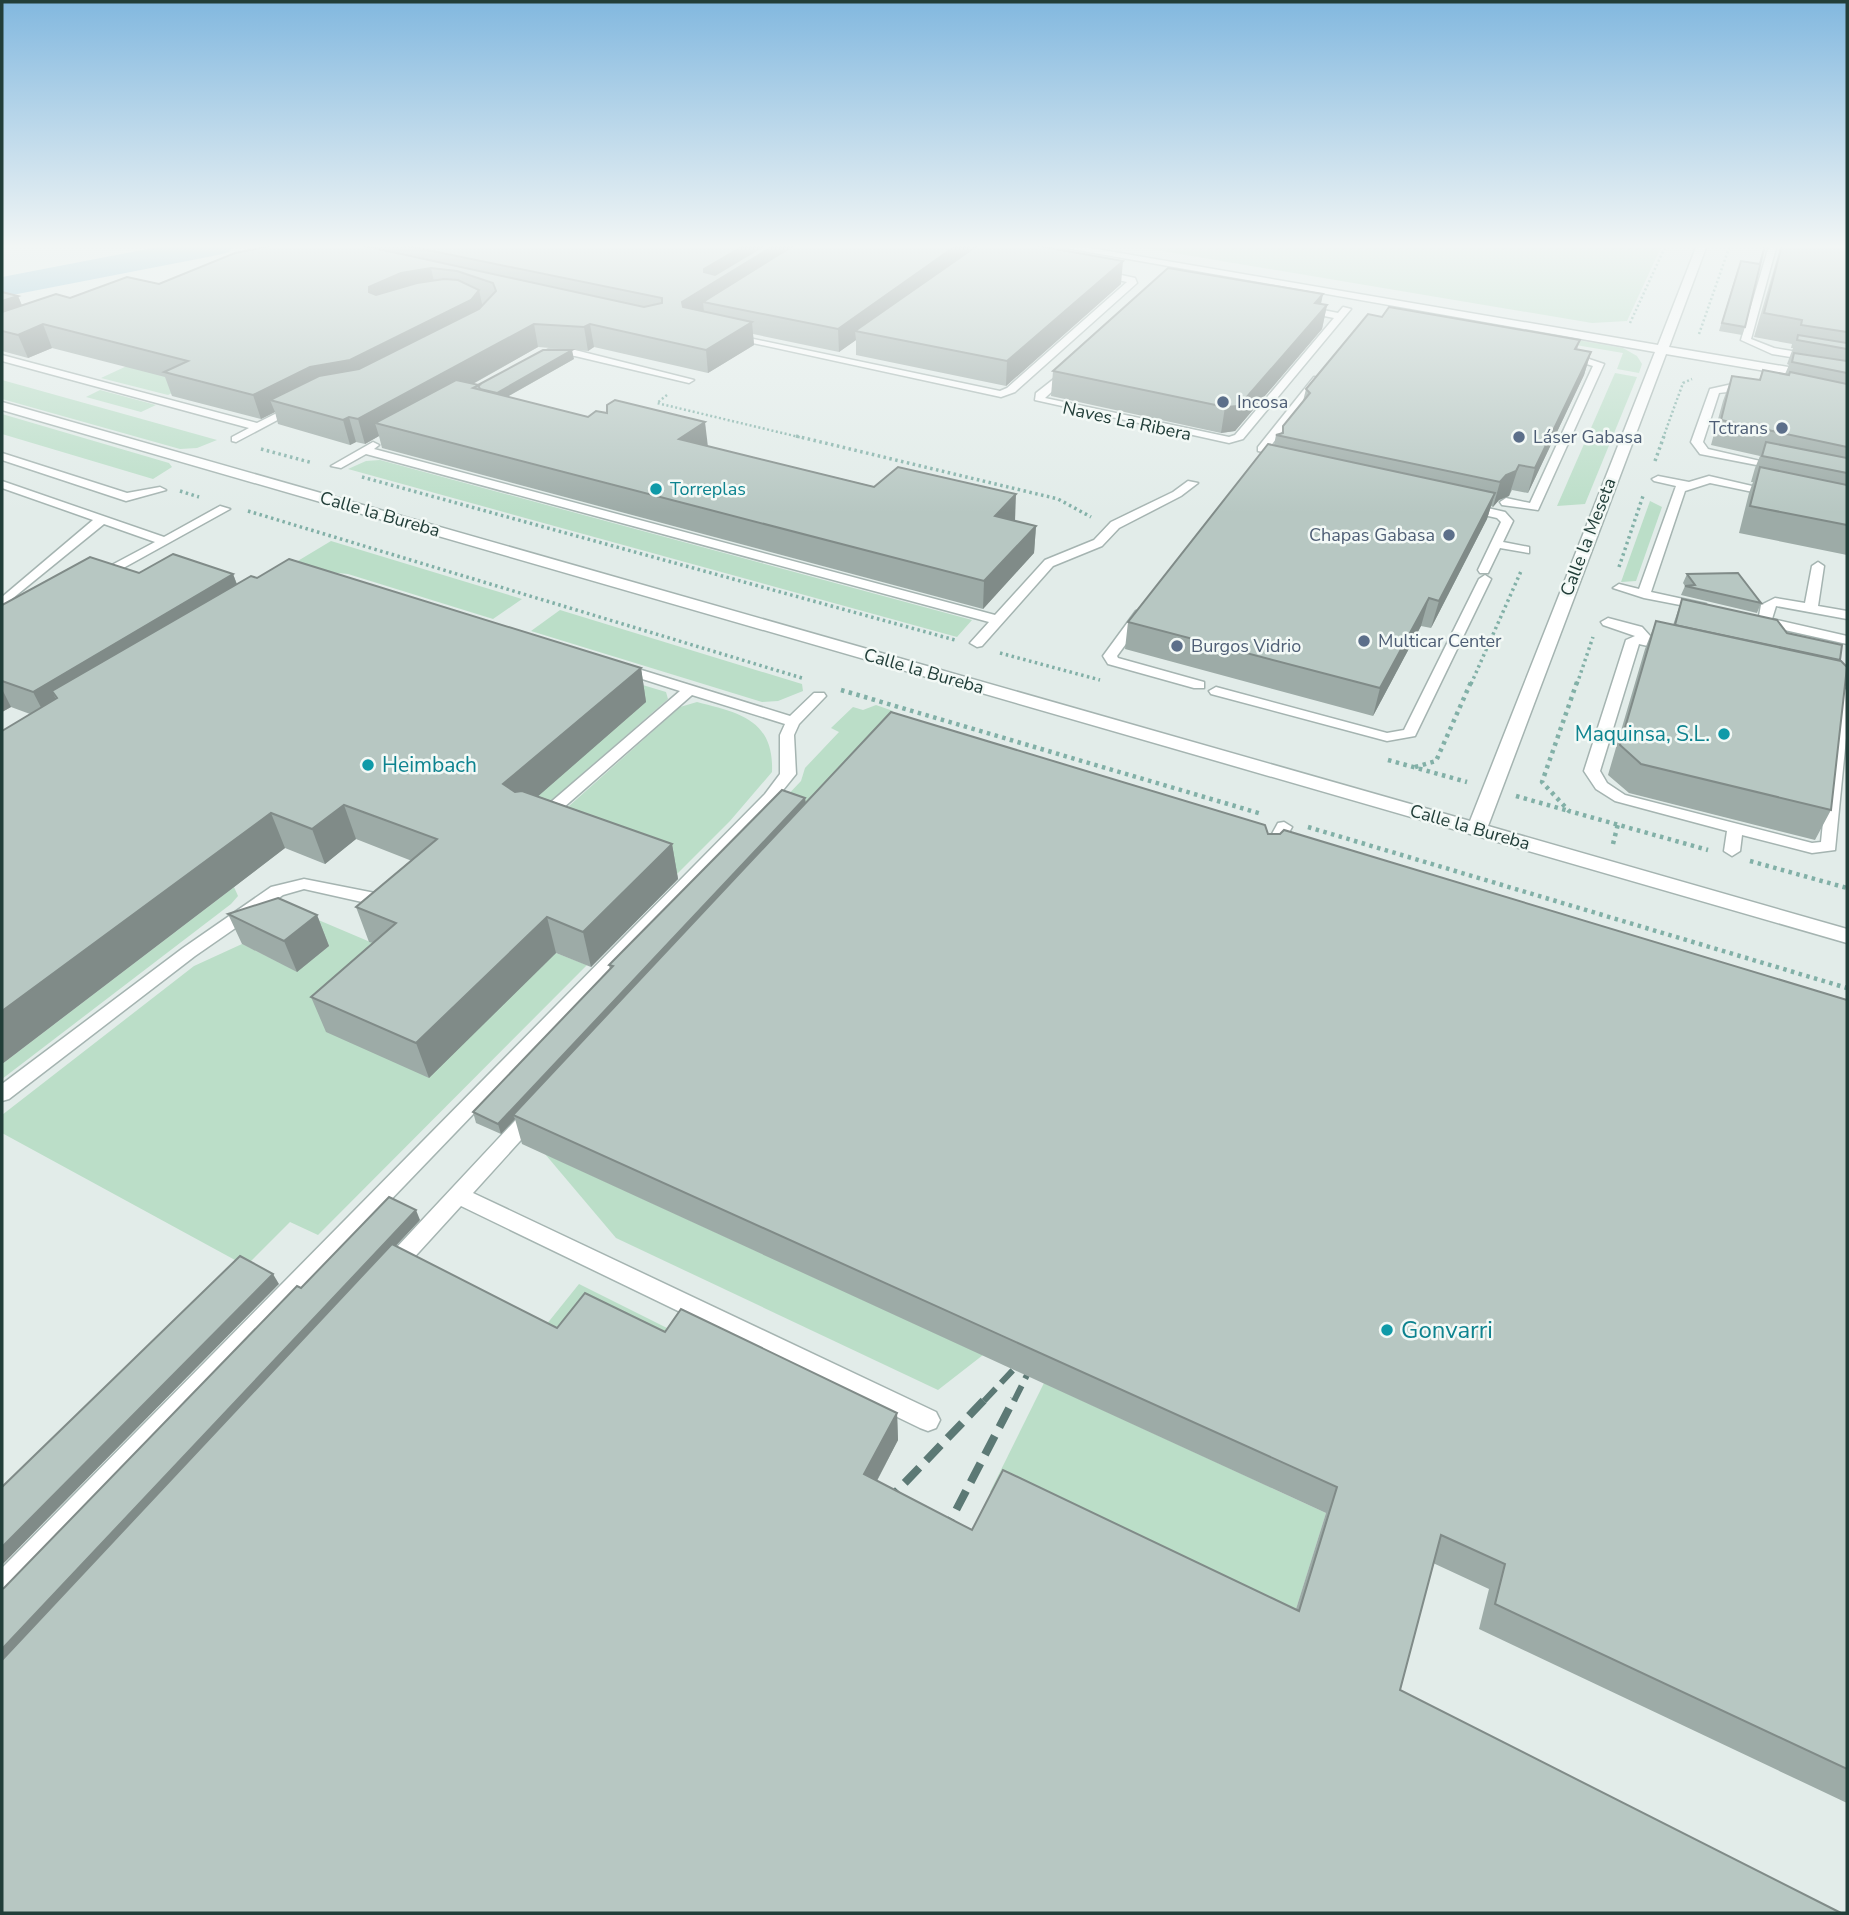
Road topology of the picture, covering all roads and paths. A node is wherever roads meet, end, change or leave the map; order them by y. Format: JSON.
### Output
{"nodes":[{"id":1,"x":714,"y":334,"type":"edge"},
{"id":2,"x":1074,"y":334,"type":"edge"},
{"id":3,"x":1325,"y":334,"type":"edge"},
{"id":4,"x":1576,"y":334,"type":"edge"},
{"id":5,"x":1667,"y":334,"type":"edge"},
{"id":6,"x":1748,"y":334,"type":"edge"},
{"id":7,"x":1661,"y":349,"type":"junction"},
{"id":8,"x":849,"y":353,"type":"dead end"},
{"id":9,"x":1560,"y":354,"type":"edge"},
{"id":10,"x":533,"y":355,"type":"edge"},
{"id":11,"x":2,"y":358,"type":"edge"},
{"id":12,"x":1081,"y":358,"type":"edge"},
{"id":13,"x":839,"y":360,"type":"junction"},
{"id":14,"x":1847,"y":363,"type":"edge"},
{"id":15,"x":1328,"y":367,"type":"edge"},
{"id":16,"x":689,"y":380,"type":"joint"},
{"id":17,"x":1847,"y":381,"type":"edge"},
{"id":18,"x":1769,"y":391,"type":"edge"},
{"id":19,"x":311,"y":401,"type":"edge"},
{"id":20,"x":2,"y":406,"type":"edge"},
{"id":21,"x":258,"y":427,"type":"junction"},
{"id":22,"x":388,"y":437,"type":"edge"},
{"id":23,"x":236,"y":439,"type":"dead end"},
{"id":24,"x":365,"y":450,"type":"junction"},
{"id":25,"x":1273,"y":453,"type":"edge"},
{"id":26,"x":2,"y":456,"type":"edge"},
{"id":27,"x":1263,"y":463,"type":"edge"},
{"id":28,"x":337,"y":466,"type":"dead end"},
{"id":29,"x":1276,"y":466,"type":"edge"},
{"id":30,"x":1796,"y":471,"type":"edge"},
{"id":31,"x":359,"y":476,"type":"dead end"},
{"id":32,"x":1658,"y":479,"type":"dead end"},
{"id":33,"x":1192,"y":482,"type":"dead end"},
{"id":34,"x":2,"y":484,"type":"edge"},
{"id":35,"x":1686,"y":485,"type":"junction"},
{"id":36,"x":160,"y":490,"type":"dead end"},
{"id":37,"x":1784,"y":494,"type":"edge"},
{"id":38,"x":1506,"y":502,"type":"edge"},
{"id":39,"x":1451,"y":503,"type":"edge"},
{"id":40,"x":224,"y":509,"type":"dead end"},
{"id":41,"x":243,"y":510,"type":"dead end"},
{"id":42,"x":102,"y":519,"type":"junction"},
{"id":43,"x":1115,"y":525,"type":"junction"},
{"id":44,"x":165,"y":541,"type":"junction"},
{"id":45,"x":1497,"y":544,"type":"junction"},
{"id":46,"x":1525,"y":557,"type":"joint"},
{"id":47,"x":1818,"y":566,"type":"dead end"},
{"id":48,"x":83,"y":587,"type":"edge"},
{"id":49,"x":1619,"y":588,"type":"dead end"},
{"id":50,"x":1644,"y":594,"type":"junction"},
{"id":51,"x":2,"y":603,"type":"edge"},
{"id":52,"x":1147,"y":606,"type":"edge"},
{"id":53,"x":1811,"y":607,"type":"junction"},
{"id":54,"x":1712,"y":609,"type":"edge"},
{"id":55,"x":1738,"y":615,"type":"edge"},
{"id":56,"x":1847,"y":615,"type":"edge"},
{"id":57,"x":997,"y":620,"type":"junction"},
{"id":58,"x":1765,"y":621,"type":"junction"},
{"id":59,"x":1608,"y":622,"type":"dead end"},
{"id":60,"x":1847,"y":639,"type":"edge"},
{"id":61,"x":1646,"y":640,"type":"junction"},
{"id":62,"x":961,"y":642,"type":"dead end"},
{"id":63,"x":982,"y":646,"type":"joint"},
{"id":64,"x":608,"y":663,"type":"edge"},
{"id":65,"x":1162,"y":674,"type":"junction"},
{"id":66,"x":803,"y":678,"type":"dead end"},
{"id":67,"x":1107,"y":683,"type":"dead end"},
{"id":68,"x":1199,"y":684,"type":"dead end"},
{"id":69,"x":690,"y":689,"type":"junction"},
{"id":70,"x":1150,"y":690,"type":"dead end"},
{"id":71,"x":824,"y":691,"type":"joint"},
{"id":72,"x":1216,"y":691,"type":"dead end"},
{"id":73,"x":793,"y":722,"type":"junction"},
{"id":74,"x":1375,"y":734,"type":"junction"},
{"id":75,"x":1366,"y":750,"type":"dead end"},
{"id":76,"x":1414,"y":768,"type":"dead end"},
{"id":77,"x":529,"y":821,"type":"edge"},
{"id":78,"x":1286,"y":823,"type":"junction"},
{"id":79,"x":1735,"y":828,"type":"junction"},
{"id":80,"x":1477,"y":830,"type":"junction"},
{"id":81,"x":1732,"y":851,"type":"dead end"},
{"id":82,"x":1268,"y":857,"type":"edge"},
{"id":83,"x":380,"y":900,"type":"edge"},
{"id":84,"x":1847,"y":936,"type":"edge"},
{"id":85,"x":1847,"y":988,"type":"edge"},
{"id":86,"x":2,"y":1094,"type":"edge"},
{"id":87,"x":544,"y":1103,"type":"edge"},
{"id":88,"x":458,"y":1195,"type":"junction"},
{"id":89,"x":379,"y":1280,"type":"edge"},
{"id":90,"x":928,"y":1420,"type":"dead end"},
{"id":91,"x":2,"y":1586,"type":"edge"}],
"edges":[{"from":1,"to":13,"type":"lane"},
{"from":2,"to":13,"type":"lane"},
{"from":3,"to":12,"type":"lane","name":"Naves La Ribera"},
{"from":4,"to":7,"type":"street"},
{"from":5,"to":7,"type":"street","name":"Calle la Meseta"},
{"from":6,"to":14,"type":"lane"},
{"from":7,"to":17,"type":"street"},
{"from":7,"to":80,"type":"street","name":"Calle la Meseta"},
{"from":8,"to":13,"type":"lane"},
{"from":9,"to":38,"type":"lane"},
{"from":10,"to":16,"type":"lane"},
{"from":11,"to":21,"type":"lane"},
{"from":15,"to":25,"type":"lane"},
{"from":16,"to":43,"type":"path"},
{"from":18,"to":30,"type":"lane"},
{"from":19,"to":21,"type":"lane"},
{"from":20,"to":80,"type":"street","name":"Calle la Bureba"},
{"from":21,"to":23,"type":"lane"},
{"from":22,"to":24,"type":"lane"},
{"from":24,"to":28,"type":"lane"},
{"from":24,"to":57,"type":"lane"},
{"from":26,"to":36,"type":"lane"},
{"from":27,"to":29,"type":"lane"},
{"from":31,"to":62,"type":"path"},
{"from":32,"to":35,"type":"lane"},
{"from":33,"to":43,"type":"lane"},
{"from":34,"to":42,"type":"lane"},
{"from":35,"to":37,"type":"lane"},
{"from":35,"to":50,"type":"lane"},
{"from":39,"to":45,"type":"lane"},
{"from":40,"to":44,"type":"lane"},
{"from":41,"to":66,"type":"path"},
{"from":42,"to":44,"type":"lane"},
{"from":42,"to":51,"type":"lane"},
{"from":43,"to":57,"type":"lane"},
{"from":44,"to":48,"type":"lane"},
{"from":45,"to":46,"type":"lane"},
{"from":45,"to":74,"type":"lane"},
{"from":46,"to":76,"type":"path"},
{"from":47,"to":53,"type":"lane"},
{"from":49,"to":50,"type":"lane"},
{"from":50,"to":54,"type":"lane"},
{"from":52,"to":65,"type":"lane"},
{"from":53,"to":56,"type":"lane"},
{"from":53,"to":58,"type":"lane"},
{"from":55,"to":58,"type":"lane"},
{"from":57,"to":63,"type":"lane"},
{"from":58,"to":60,"type":"lane"},
{"from":59,"to":61,"type":"lane"},
{"from":61,"to":79,"type":"lane"},
{"from":61,"to":79,"type":"lane"},
{"from":63,"to":67,"type":"path"},
{"from":64,"to":69,"type":"lane"},
{"from":65,"to":68,"type":"lane"},
{"from":65,"to":70,"type":"lane"},
{"from":69,"to":73,"type":"lane"},
{"from":69,"to":77,"type":"lane"},
{"from":71,"to":73,"type":"lane"},
{"from":71,"to":78,"type":"path"},
{"from":72,"to":74,"type":"lane"},
{"from":73,"to":91,"type":"lane"},
{"from":74,"to":75,"type":"lane"},
{"from":78,"to":82,"type":"lane"},
{"from":78,"to":85,"type":"path"},
{"from":79,"to":81,"type":"lane"},
{"from":80,"to":84,"type":"street","name":"Calle la Bureba"},
{"from":83,"to":86,"type":"lane"},
{"from":87,"to":88,"type":"lane"},
{"from":88,"to":89,"type":"lane"},
{"from":88,"to":90,"type":"lane"}]}
